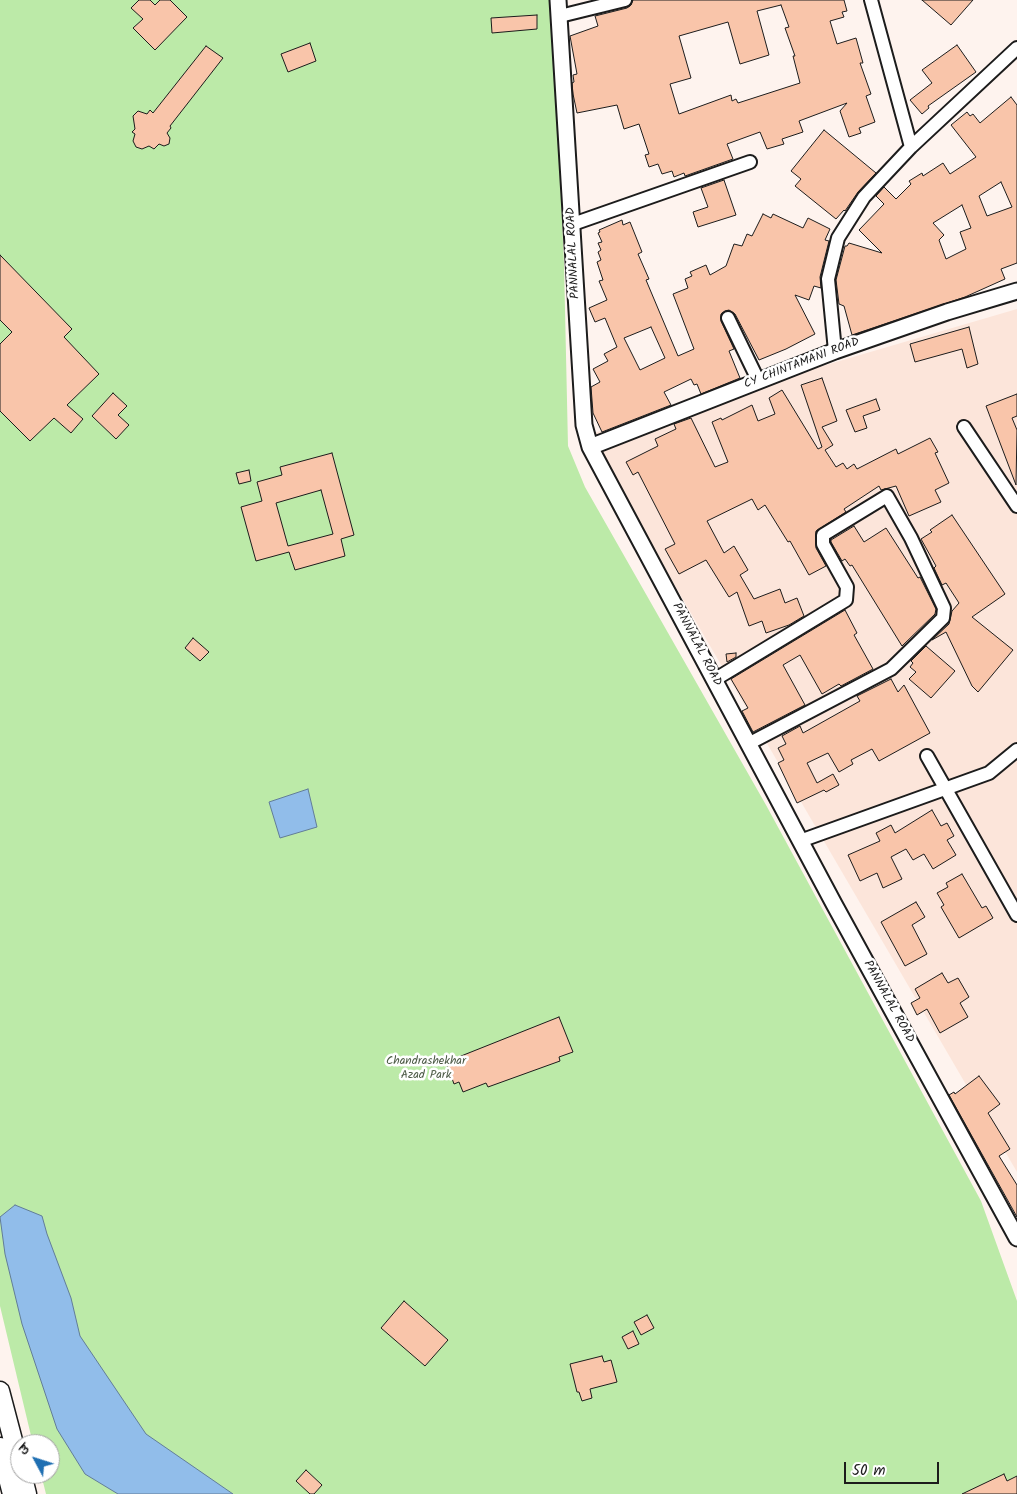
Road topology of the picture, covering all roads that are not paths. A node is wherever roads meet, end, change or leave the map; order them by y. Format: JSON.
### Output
{"nodes":[{"id":1,"x":558,"y":0,"type":"edge"},
{"id":2,"x":625,"y":0,"type":"edge"},
{"id":3,"x":871,"y":0,"type":"edge"},
{"id":4,"x":560,"y":16,"type":"junction"},
{"id":5,"x":1017,"y":48,"type":"edge"},
{"id":6,"x":911,"y":147,"type":"junction"},
{"id":7,"x":750,"y":162,"type":"dead end"},
{"id":8,"x":573,"y":224,"type":"junction"},
{"id":9,"x":1017,"y":291,"type":"edge"},
{"id":10,"x":728,"y":318,"type":"dead end"},
{"id":11,"x":835,"y":351,"type":"junction"},
{"id":12,"x":758,"y":380,"type":"junction"},
{"id":13,"x":964,"y":427,"type":"dead end"},
{"id":14,"x":590,"y":447,"type":"junction"},
{"id":15,"x":1017,"y":506,"type":"edge"},
{"id":16,"x":714,"y":680,"type":"junction"},
{"id":17,"x":748,"y":744,"type":"junction"},
{"id":18,"x":1017,"y":750,"type":"edge"},
{"id":19,"x":927,"y":756,"type":"dead end"},
{"id":20,"x":946,"y":788,"type":"junction"},
{"id":21,"x":800,"y":841,"type":"junction"},
{"id":22,"x":1017,"y":915,"type":"edge"},
{"id":23,"x":1017,"y":1238,"type":"edge"},
{"id":24,"x":0,"y":1391,"type":"edge"},
{"id":25,"x":11,"y":1434,"type":"edge"},
{"id":26,"x":0,"y":1447,"type":"edge"},
{"id":27,"x":12,"y":1494,"type":"edge"}],
"edges":[{"from":1,"to":4,"type":"street","name":"PANNALAL ROAD"},
{"from":2,"to":4,"type":"street"},
{"from":3,"to":6,"type":"street"},
{"from":4,"to":8,"type":"street","name":"PANNALAL ROAD"},
{"from":5,"to":6,"type":"street"},
{"from":6,"to":11,"type":"street"},
{"from":7,"to":8,"type":"street"},
{"from":8,"to":14,"type":"street","name":"PANNALAL ROAD"},
{"from":9,"to":11,"type":"street","name":"CY CHINTAMANI ROAD"},
{"from":10,"to":12,"type":"street"},
{"from":11,"to":12,"type":"street","name":"CY CHINTAMANI ROAD"},
{"from":12,"to":14,"type":"street","name":"CY CHINTAMANI ROAD"},
{"from":13,"to":15,"type":"street"},
{"from":14,"to":16,"type":"street","name":"PANNALAL ROAD"},
{"from":16,"to":17,"type":"street","name":"PANNALAL ROAD"},
{"from":16,"to":17,"type":"street"},
{"from":17,"to":21,"type":"street","name":"PANNALAL ROAD"},
{"from":18,"to":20,"type":"street"},
{"from":19,"to":20,"type":"street"},
{"from":20,"to":21,"type":"street"},
{"from":20,"to":22,"type":"street"},
{"from":21,"to":23,"type":"street","name":"PANNALAL ROAD"},
{"from":24,"to":25,"type":"main road"},
{"from":26,"to":27,"type":"main road"}]}
